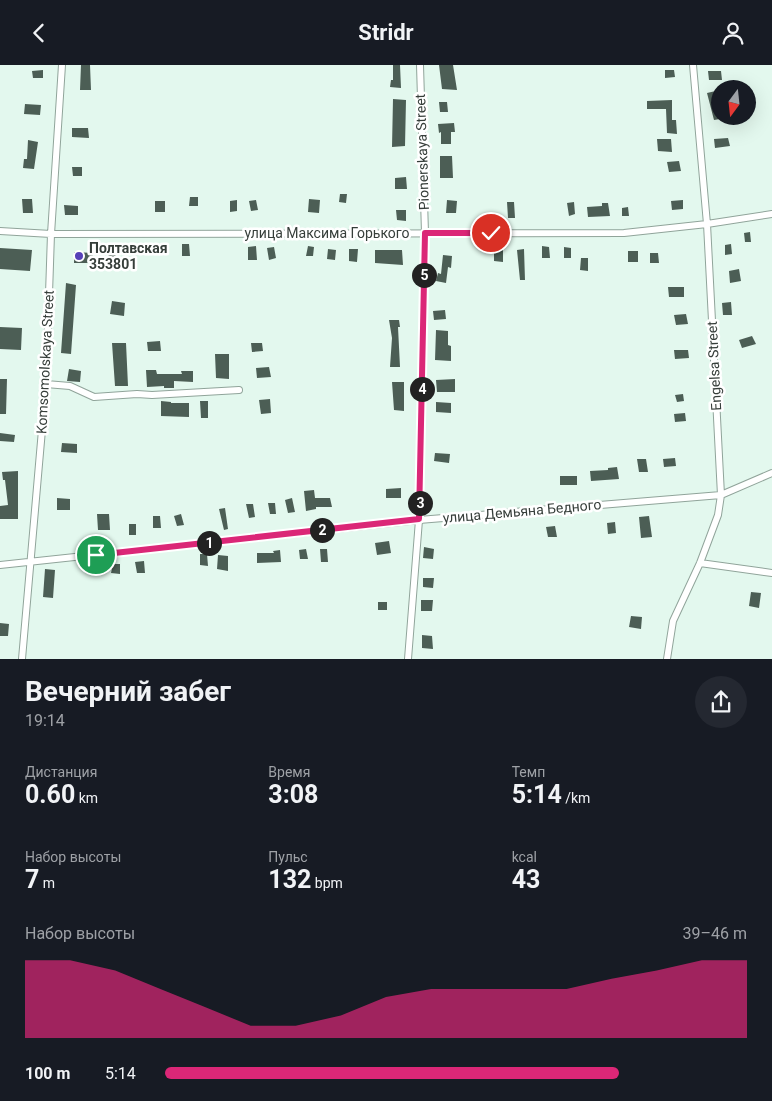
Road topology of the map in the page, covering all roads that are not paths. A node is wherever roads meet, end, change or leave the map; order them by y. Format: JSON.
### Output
{"nodes":[{"id":1,"x":62,"y":65,"type":"edge"},
{"id":2,"x":420,"y":65,"type":"edge"},
{"id":3,"x":693,"y":65,"type":"edge"},
{"id":4,"x":772,"y":214,"type":"edge"},
{"id":5,"x":707,"y":224,"type":"junction"},
{"id":6,"x":0,"y":231,"type":"edge"},
{"id":7,"x":425,"y":233,"type":"junction"},
{"id":8,"x":51,"y":234,"type":"junction"},
{"id":9,"x":46,"y":384,"type":"junction"},
{"id":10,"x":239,"y":390,"type":"dead end"},
{"id":11,"x":772,"y":473,"type":"edge"},
{"id":12,"x":721,"y":495,"type":"junction"},
{"id":13,"x":419,"y":519,"type":"junction"},
{"id":14,"x":31,"y":563,"type":"junction"},
{"id":15,"x":700,"y":563,"type":"junction"},
{"id":16,"x":0,"y":565,"type":"edge"},
{"id":17,"x":772,"y":573,"type":"edge"},
{"id":18,"x":22,"y":659,"type":"edge"},
{"id":19,"x":408,"y":659,"type":"edge"},
{"id":20,"x":667,"y":659,"type":"edge"}],
"edges":[{"from":1,"to":8,"type":"street","name":"Komsomolskaya Street"},
{"from":2,"to":7,"type":"street","name":"Pionerskaya Street"},
{"from":3,"to":5,"type":"street","name":"Engelsa Street"},
{"from":4,"to":5,"type":"street","name":"улица Максима Горького"},
{"from":5,"to":7,"type":"street","name":"улица Максима Горького"},
{"from":5,"to":12,"type":"street","name":"Engelsa Street"},
{"from":6,"to":8,"type":"street","name":"улица Максима Горького"},
{"from":7,"to":8,"type":"street","name":"улица Максима Горького"},
{"from":7,"to":13,"type":"street","name":"Pionerskaya Street"},
{"from":8,"to":9,"type":"street","name":"Komsomolskaya Street"},
{"from":9,"to":10,"type":"street"},
{"from":9,"to":14,"type":"street","name":"Komsomolskaya Street"},
{"from":11,"to":12,"type":"street","name":"улица Демьяна Бедного"},
{"from":12,"to":13,"type":"street","name":"улица Демьяна Бедного"},
{"from":12,"to":15,"type":"street","name":"Engelsa Street"},
{"from":13,"to":14,"type":"street","name":"улица Демьяна Бедного"},
{"from":13,"to":19,"type":"street","name":"Pionerskaya Street"},
{"from":14,"to":16,"type":"street","name":"улица Демьяна Бедного"},
{"from":14,"to":18,"type":"street","name":"Komsomolskaya Street"},
{"from":15,"to":17,"type":"street"},
{"from":15,"to":20,"type":"street","name":"Engelsa Street"}]}
